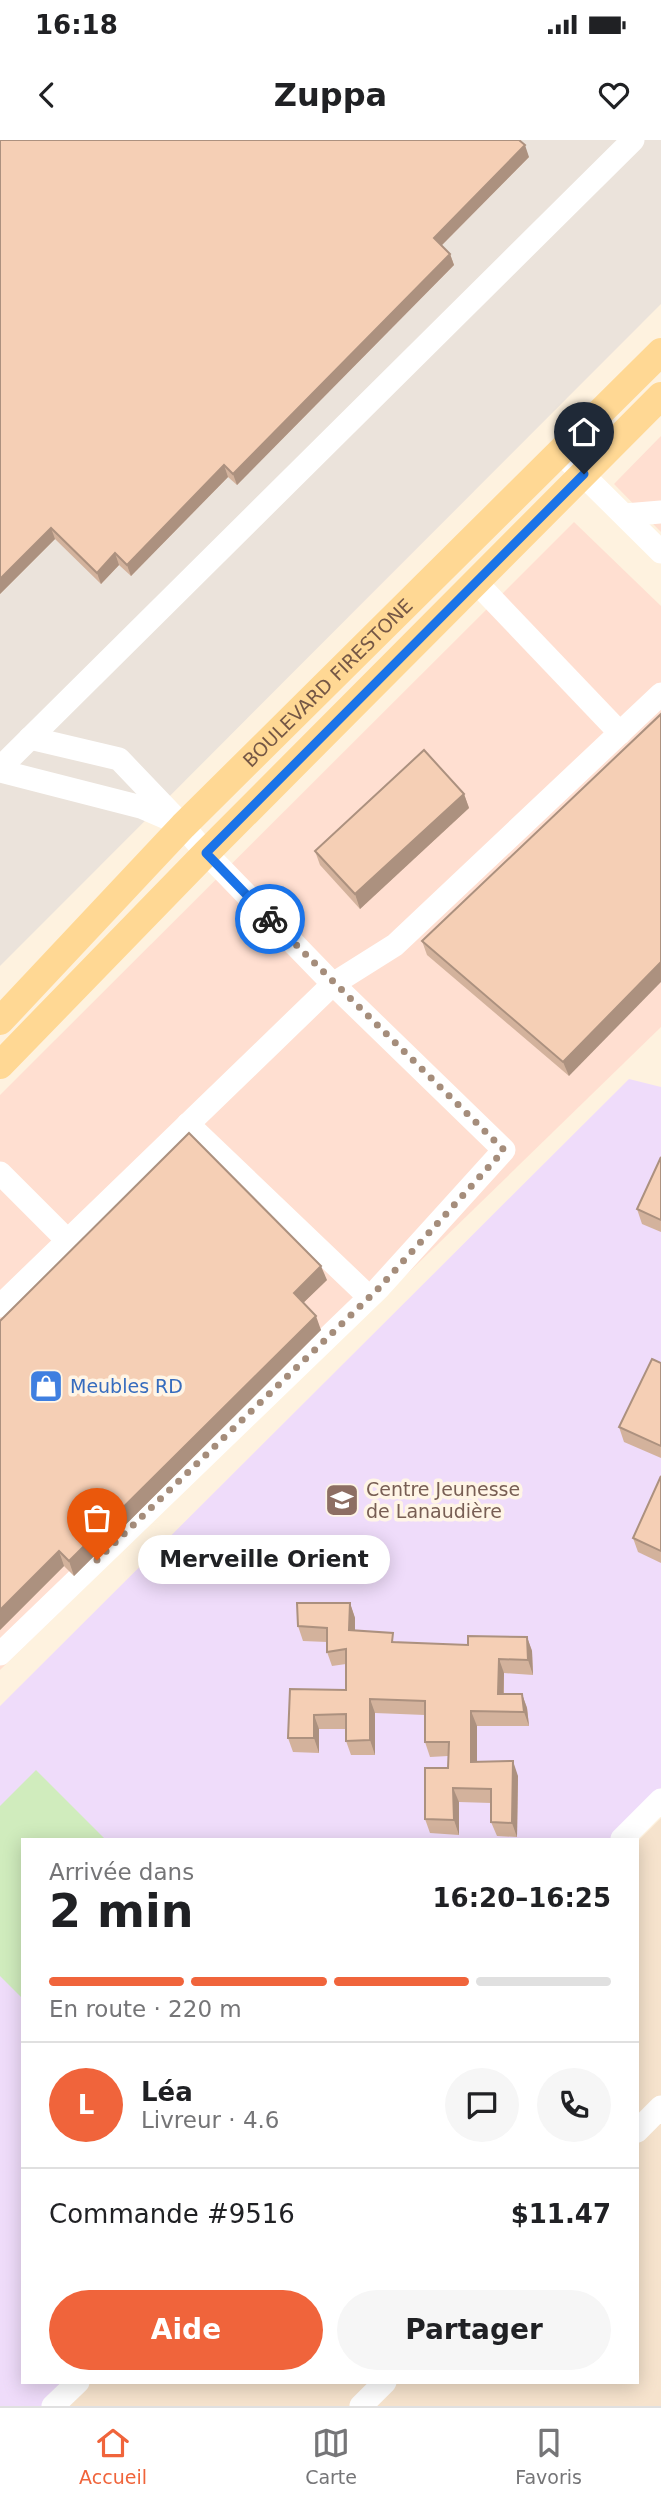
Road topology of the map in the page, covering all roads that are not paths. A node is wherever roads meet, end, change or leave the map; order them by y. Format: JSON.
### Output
{"nodes":[{"id":1,"x":633,"y":140,"type":"edge"},
{"id":2,"x":661,"y":352,"type":"edge"},
{"id":3,"x":661,"y":396,"type":"edge"},
{"id":4,"x":561,"y":453,"type":"junction"},
{"id":5,"x":584,"y":474,"type":"junction"},
{"id":6,"x":661,"y":512,"type":"edge"},
{"id":7,"x":625,"y":515,"type":"junction"},
{"id":8,"x":661,"y":552,"type":"edge"},
{"id":9,"x":475,"y":582,"type":"junction"},
{"id":10,"x":661,"y":694,"type":"edge"},
{"id":11,"x":620,"y":733,"type":"junction"},
{"id":12,"x":30,"y":738,"type":"junction"},
{"id":13,"x":0,"y":770,"type":"edge"},
{"id":14,"x":183,"y":825,"type":"junction"},
{"id":15,"x":206,"y":853,"type":"junction"},
{"id":16,"x":333,"y":984,"type":"junction"},
{"id":17,"x":0,"y":1021,"type":"edge"},
{"id":18,"x":0,"y":1065,"type":"edge"},
{"id":19,"x":188,"y":1124,"type":"junction"},
{"id":20,"x":0,"y":1173,"type":"edge"},
{"id":21,"x":68,"y":1240,"type":"junction"},
{"id":22,"x":369,"y":1297,"type":"junction"},
{"id":23,"x":0,"y":1306,"type":"edge"},
{"id":24,"x":0,"y":1654,"type":"edge"},
{"id":25,"x":661,"y":1800,"type":"edge"},
{"id":26,"x":623,"y":1838,"type":"edge"},
{"id":27,"x":76,"y":2384,"type":"edge"},
{"id":28,"x":383,"y":2384,"type":"edge"},
{"id":29,"x":54,"y":2406,"type":"edge"},
{"id":30,"x":361,"y":2406,"type":"edge"}],
"edges":[{"from":1,"to":12,"type":"street"},
{"from":2,"to":4,"type":"main road","name":"BOULEVARD FIRESTONE"},
{"from":3,"to":5,"type":"main road","name":"BOULEVARD FIRESTONE"},
{"from":4,"to":5,"type":"street"},
{"from":4,"to":14,"type":"main road","name":"BOULEVARD FIRESTONE"},
{"from":5,"to":7,"type":"street"},
{"from":5,"to":9,"type":"main road","name":"BOULEVARD FIRESTONE"},
{"from":6,"to":7,"type":"street"},
{"from":7,"to":8,"type":"street"},
{"from":9,"to":11,"type":"street"},
{"from":9,"to":15,"type":"main road","name":"BOULEVARD FIRESTONE"},
{"from":10,"to":11,"type":"street"},
{"from":11,"to":16,"type":"street"},
{"from":12,"to":13,"type":"street"},
{"from":12,"to":14,"type":"street"},
{"from":13,"to":14,"type":"street"},
{"from":14,"to":15,"type":"street"},
{"from":14,"to":17,"type":"main road","name":"BOULEVARD FIRESTONE"},
{"from":15,"to":16,"type":"street"},
{"from":15,"to":18,"type":"main road","name":"BOULEVARD FIRESTONE"},
{"from":16,"to":19,"type":"street"},
{"from":16,"to":22,"type":"street"},
{"from":19,"to":21,"type":"street"},
{"from":19,"to":22,"type":"street"},
{"from":20,"to":21,"type":"street"},
{"from":21,"to":23,"type":"street"},
{"from":22,"to":24,"type":"street"},
{"from":25,"to":26,"type":"street"},
{"from":27,"to":29,"type":"street"},
{"from":28,"to":30,"type":"street"}]}
